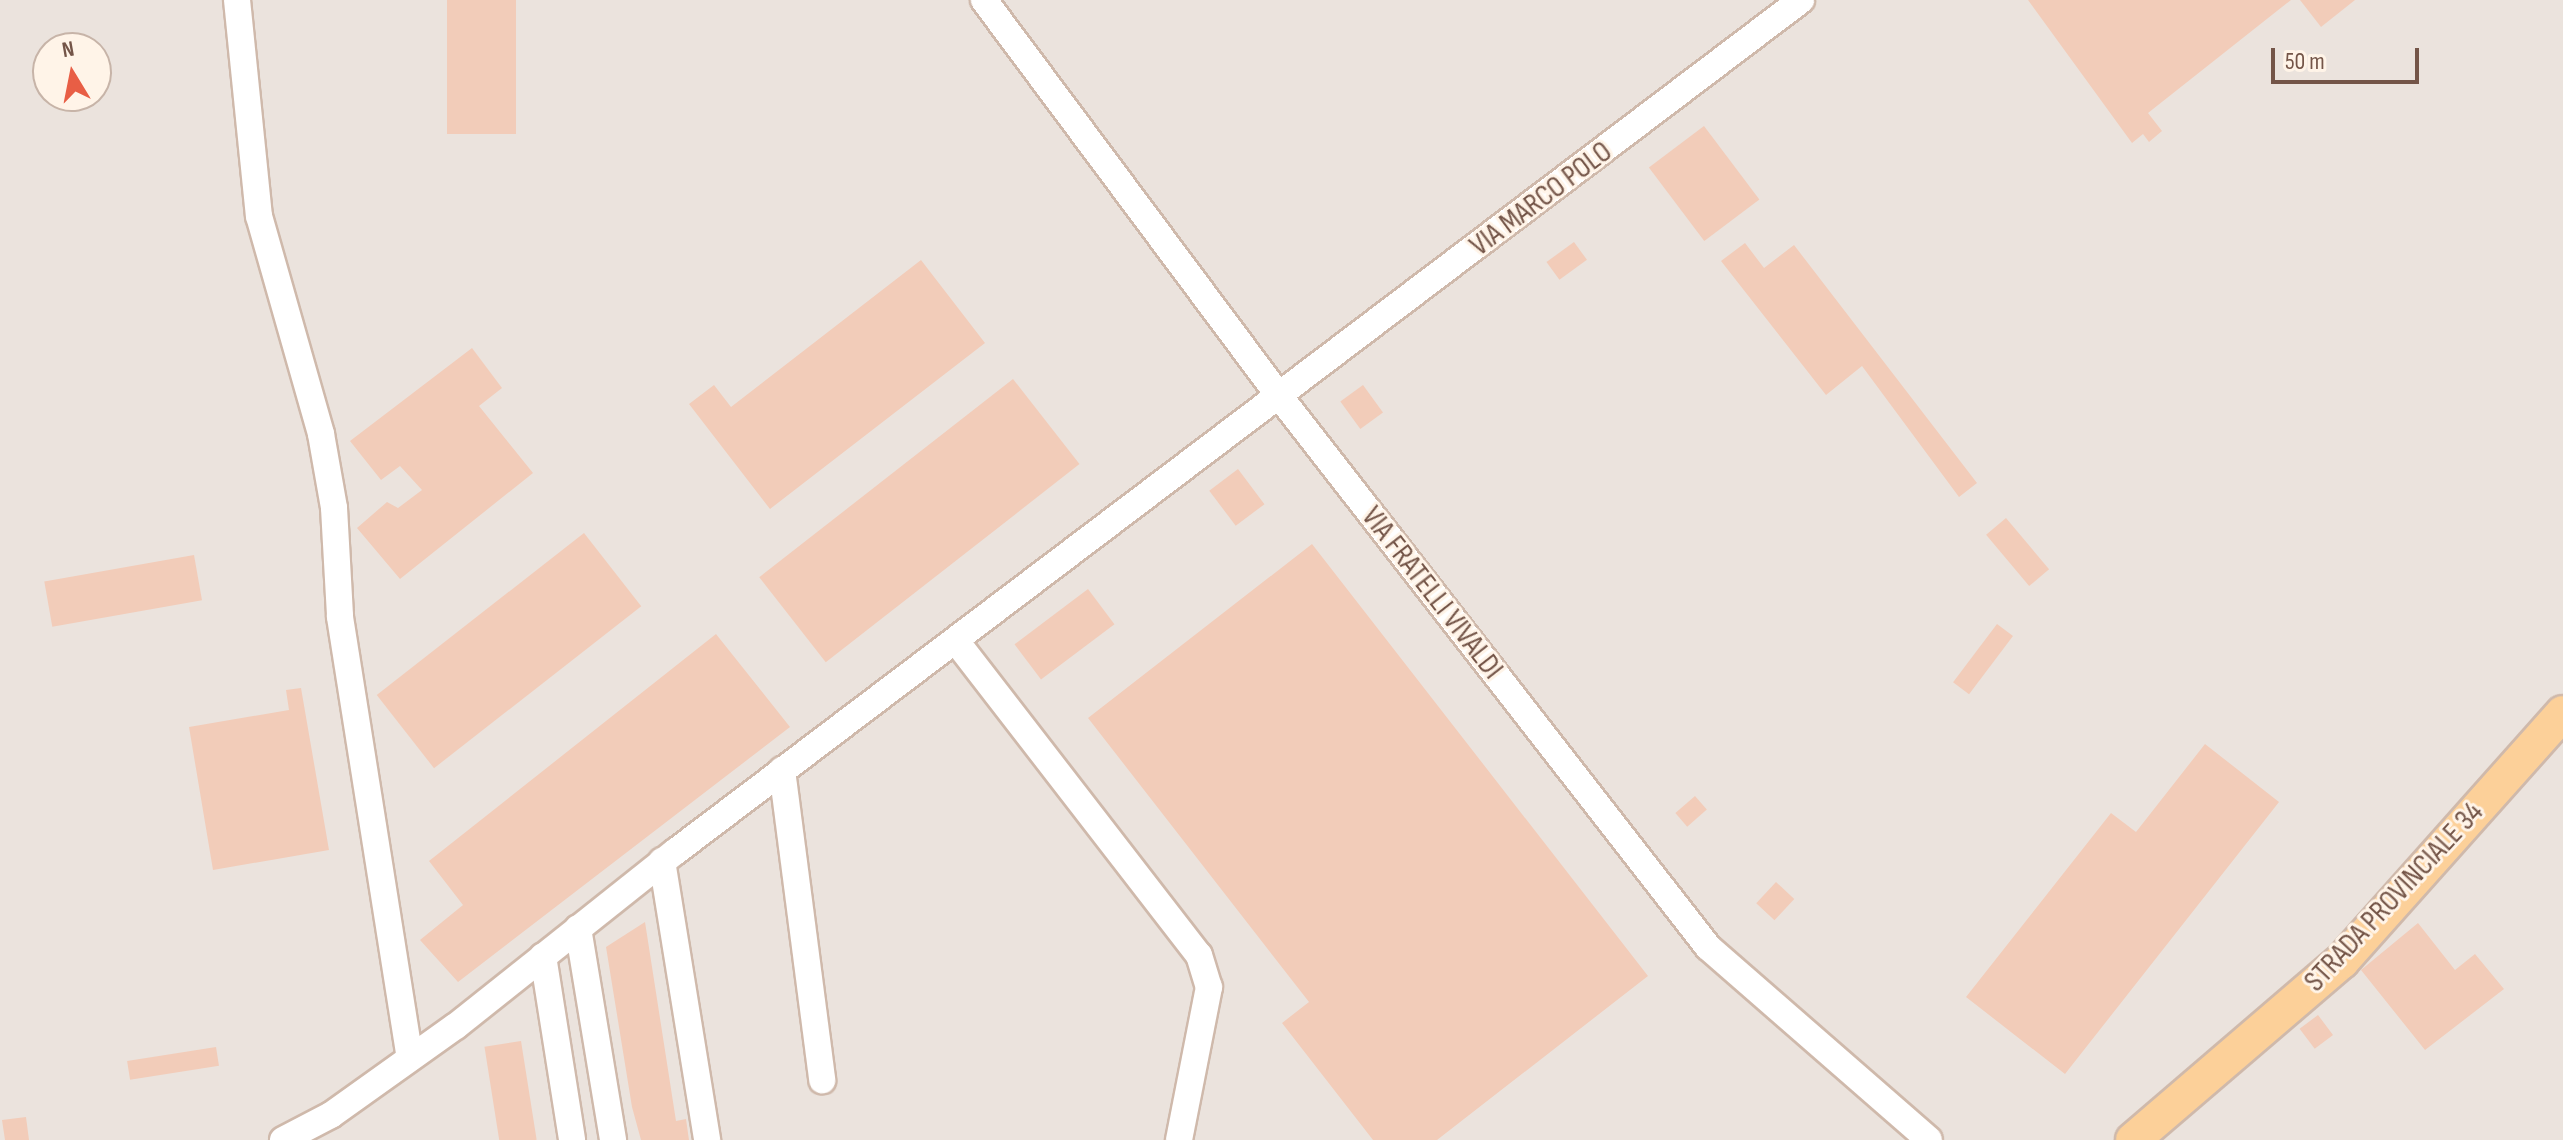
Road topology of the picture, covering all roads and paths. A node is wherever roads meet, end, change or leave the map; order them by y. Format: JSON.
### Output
{"nodes":[{"id":1,"x":237,"y":0,"type":"edge"},
{"id":2,"x":984,"y":0,"type":"edge"},
{"id":3,"x":1801,"y":0,"type":"edge"},
{"id":4,"x":1280,"y":397,"type":"junction"},
{"id":5,"x":956,"y":641,"type":"junction"},
{"id":6,"x":2563,"y":713,"type":"edge"},
{"id":7,"x":823,"y":739,"type":"junction"},
{"id":8,"x":827,"y":766,"type":"dead end"},
{"id":9,"x":782,"y":770,"type":"junction"},
{"id":10,"x":662,"y":861,"type":"junction"},
{"id":11,"x":578,"y":928,"type":"junction"},
{"id":12,"x":543,"y":956,"type":"junction"},
{"id":13,"x":409,"y":1054,"type":"junction"},
{"id":14,"x":822,"y":1080,"type":"dead end"},
{"id":15,"x":2138,"y":1138,"type":"edge"},
{"id":16,"x":283,"y":1140,"type":"edge"},
{"id":17,"x":572,"y":1140,"type":"edge"},
{"id":18,"x":613,"y":1140,"type":"edge"},
{"id":19,"x":707,"y":1140,"type":"edge"},
{"id":20,"x":1179,"y":1140,"type":"edge"},
{"id":21,"x":1929,"y":1140,"type":"edge"}],
"edges":[{"from":1,"to":13,"type":"street"},
{"from":2,"to":4,"type":"street","name":"VIA FRATELLI VIVALDI"},
{"from":3,"to":4,"type":"street","name":"VIA MARCO POLO"},
{"from":4,"to":5,"type":"street","name":"VIA MARCO POLO"},
{"from":4,"to":21,"type":"street","name":"VIA FRATELLI VIVALDI"},
{"from":5,"to":7,"type":"street","name":"VIA MARCO POLO"},
{"from":5,"to":20,"type":"street"},
{"from":6,"to":15,"type":"main road","name":"STRADA PROVINCIALE 34"},
{"from":7,"to":8,"type":"street"},
{"from":7,"to":9,"type":"street","name":"VIA MARCO POLO"},
{"from":9,"to":10,"type":"street","name":"VIA MARCO POLO"},
{"from":9,"to":14,"type":"street"},
{"from":10,"to":11,"type":"street","name":"VIA MARCO POLO"},
{"from":10,"to":19,"type":"street"},
{"from":11,"to":12,"type":"street","name":"VIA MARCO POLO"},
{"from":11,"to":18,"type":"street"},
{"from":12,"to":13,"type":"street","name":"VIA MARCO POLO"},
{"from":12,"to":17,"type":"street"},
{"from":13,"to":16,"type":"street","name":"VIA MARCO POLO"}]}
